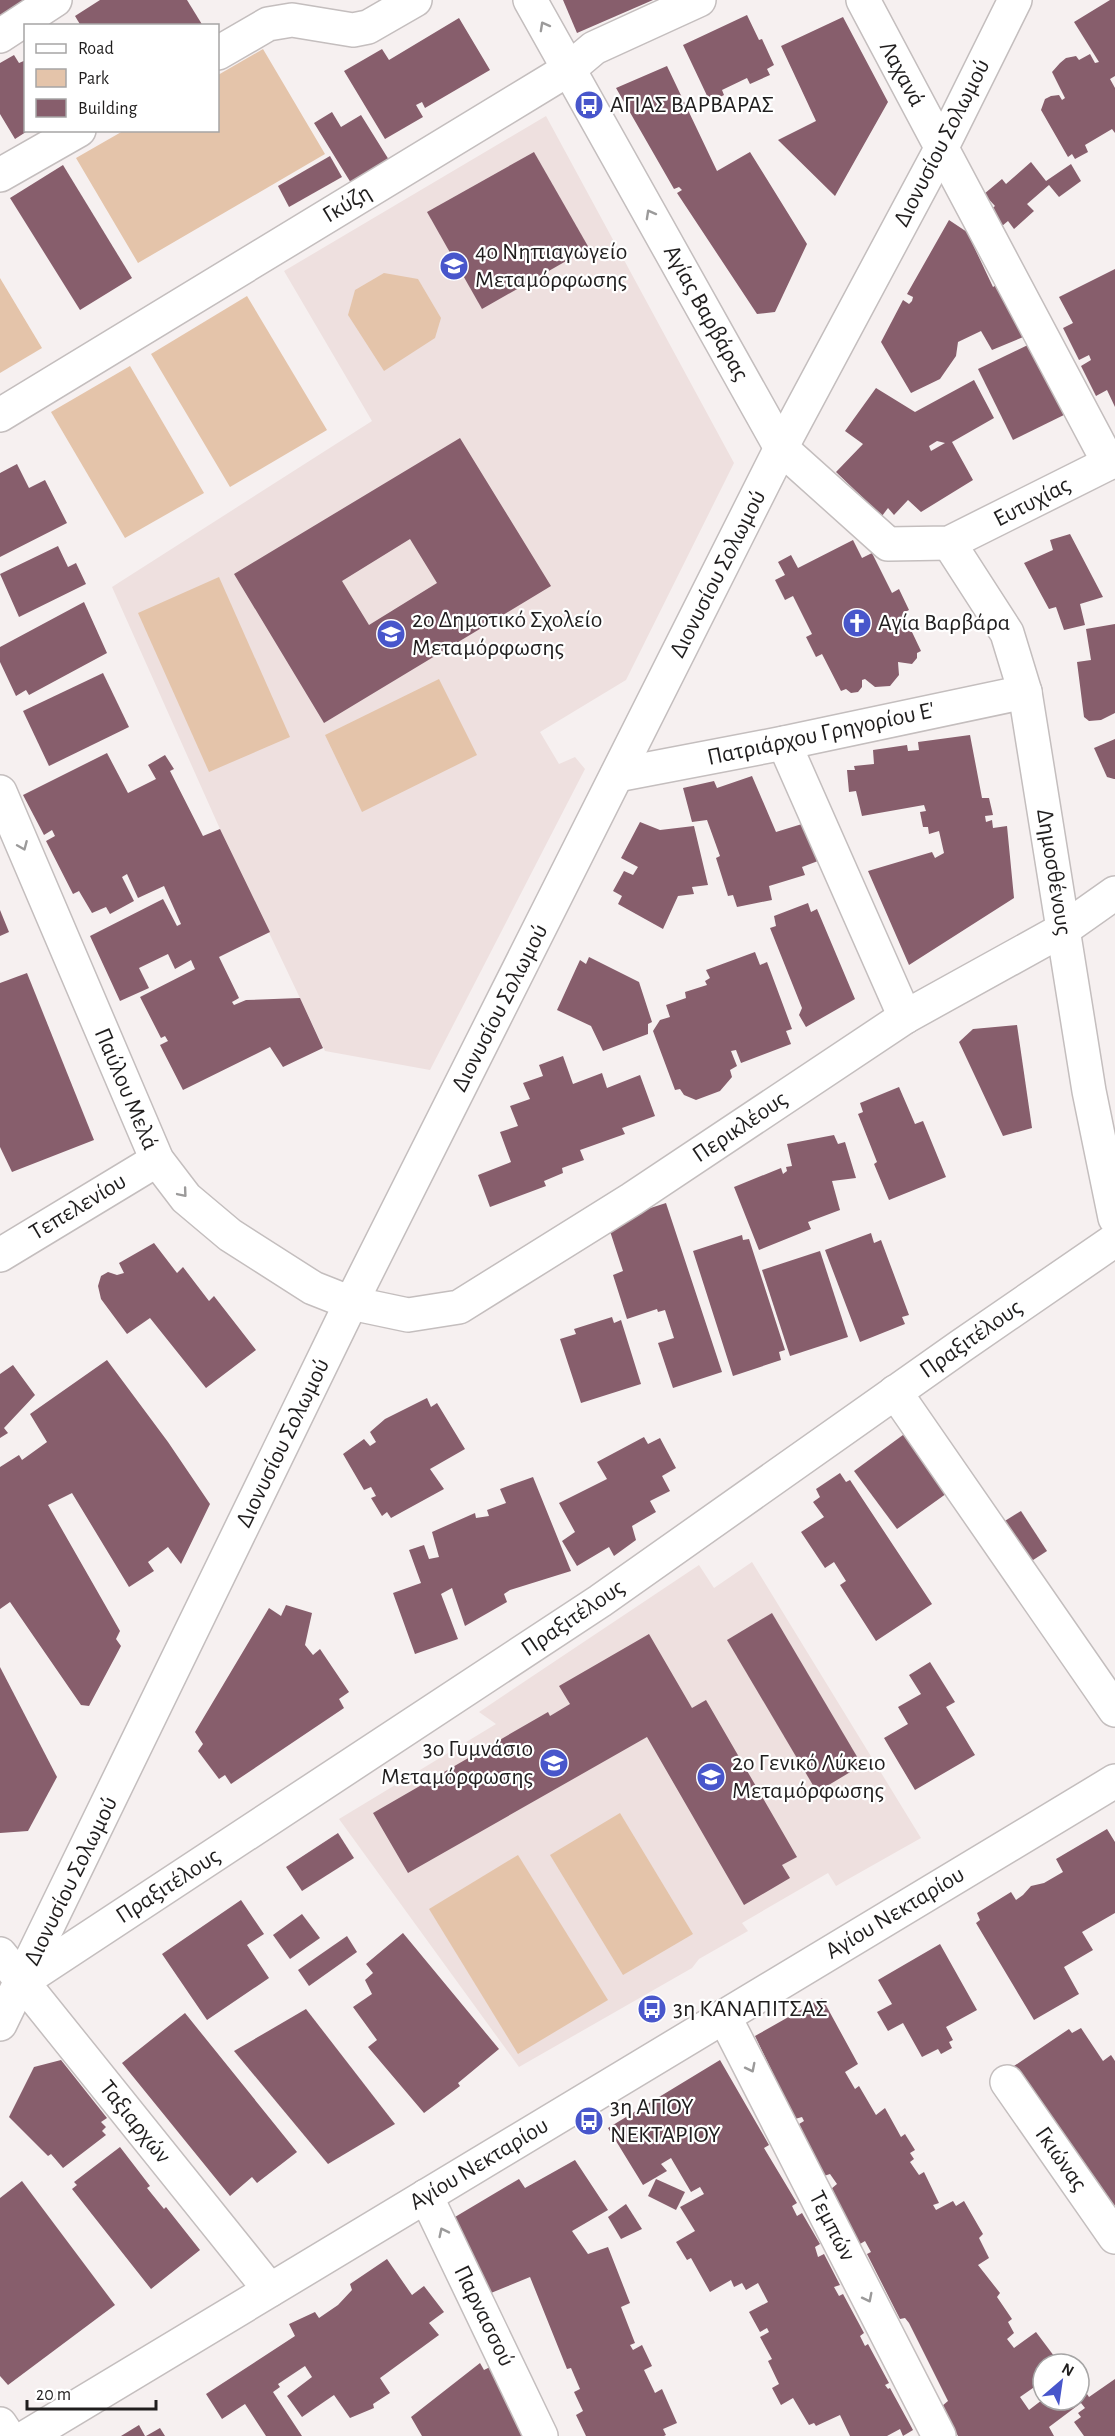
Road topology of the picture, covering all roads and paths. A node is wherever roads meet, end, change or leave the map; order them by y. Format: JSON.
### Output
{"nodes":[{"id":1,"x":55,"y":0,"type":"edge"},
{"id":2,"x":415,"y":0,"type":"edge"},
{"id":3,"x":530,"y":0,"type":"edge"},
{"id":4,"x":699,"y":0,"type":"edge"},
{"id":5,"x":863,"y":0,"type":"edge"},
{"id":6,"x":1015,"y":0,"type":"edge"},
{"id":7,"x":0,"y":36,"type":"edge"},
{"id":8,"x":219,"y":51,"type":"edge"},
{"id":9,"x":569,"y":69,"type":"junction"},
{"id":10,"x":75,"y":132,"type":"edge"},
{"id":11,"x":942,"y":147,"type":"junction"},
{"id":12,"x":3,"y":167,"type":"edge"},
{"id":13,"x":0,"y":415,"type":"edge"},
{"id":14,"x":781,"y":448,"type":"junction"},
{"id":15,"x":1112,"y":461,"type":"edge"},
{"id":16,"x":949,"y":543,"type":"junction"},
{"id":17,"x":1025,"y":692,"type":"junction"},
{"id":18,"x":784,"y":743,"type":"junction"},
{"id":19,"x":617,"y":776,"type":"junction"},
{"id":20,"x":0,"y":792,"type":"edge"},
{"id":21,"x":1115,"y":892,"type":"edge"},
{"id":22,"x":1064,"y":929,"type":"junction"},
{"id":23,"x":904,"y":1017,"type":"junction"},
{"id":24,"x":157,"y":1160,"type":"junction"},
{"id":25,"x":1115,"y":1218,"type":"edge"},
{"id":26,"x":1115,"y":1240,"type":"edge"},
{"id":27,"x":0,"y":1255,"type":"edge"},
{"id":28,"x":351,"y":1303,"type":"junction"},
{"id":29,"x":895,"y":1392,"type":"junction"},
{"id":30,"x":1115,"y":1710,"type":"edge"},
{"id":31,"x":1115,"y":1781,"type":"edge"},
{"id":32,"x":0,"y":1954,"type":"edge"},
{"id":33,"x":22,"y":1982,"type":"junction"},
{"id":34,"x":724,"y":2016,"type":"junction"},
{"id":35,"x":0,"y":2024,"type":"edge"},
{"id":36,"x":1007,"y":2082,"type":"dead end"},
{"id":37,"x":426,"y":2196,"type":"junction"},
{"id":38,"x":1115,"y":2237,"type":"edge"},
{"id":39,"x":270,"y":2290,"type":"junction"},
{"id":40,"x":0,"y":2424,"type":"edge"},
{"id":41,"x":8,"y":2436,"type":"edge"},
{"id":42,"x":28,"y":2436,"type":"edge"},
{"id":43,"x":541,"y":2436,"type":"edge"},
{"id":44,"x":939,"y":2436,"type":"edge"}],
"edges":[{"from":1,"to":7,"type":"street"},
{"from":2,"to":8,"type":"street"},
{"from":9,"to":3,"type":"street","name":"Αγίας Βαρβάρας","one_way":true},
{"from":4,"to":9,"type":"street","name":"Γκύζη"},
{"from":5,"to":11,"type":"street","name":"Λαχανά"},
{"from":6,"to":11,"type":"street","name":"Διονυσίου Σολωμού"},
{"from":9,"to":13,"type":"street","name":"Γκύζη"},
{"from":14,"to":9,"type":"street","name":"Αγίας Βαρβάρας","one_way":true},
{"from":10,"to":12,"type":"street"},
{"from":11,"to":14,"type":"street","name":"Διονυσίου Σολωμού"},
{"from":11,"to":15,"type":"street","name":"Λαχανά"},
{"from":14,"to":16,"type":"street","name":"Αγίας Βαρβάρας"},
{"from":14,"to":19,"type":"street","name":"Διονυσίου Σολωμού"},
{"from":15,"to":16,"type":"street","name":"Ευτυχίας"},
{"from":16,"to":17,"type":"street","name":"Δημοσθένους"},
{"from":17,"to":18,"type":"street","name":"Πατριάρχου Γρηγορίου Ε'"},
{"from":17,"to":22,"type":"street","name":"Δημοσθένους"},
{"from":18,"to":19,"type":"street","name":"Πατριάρχου Γρηγορίου Ε'"},
{"from":18,"to":23,"type":"street"},
{"from":19,"to":28,"type":"street","name":"Διονυσίου Σολωμού"},
{"from":20,"to":24,"type":"street","name":"Παύλου Μελά","one_way":true},
{"from":21,"to":22,"type":"street","name":"Περικλέους"},
{"from":22,"to":23,"type":"street","name":"Περικλέους"},
{"from":22,"to":25,"type":"street","name":"Δημοσθένους"},
{"from":23,"to":28,"type":"street","name":"Περικλέους"},
{"from":24,"to":27,"type":"street","name":"Τεπελενίου"},
{"from":24,"to":28,"type":"street","name":"Παύλου Μελά","one_way":true},
{"from":26,"to":29,"type":"street","name":"Πραξιτέλους"},
{"from":28,"to":33,"type":"street","name":"Διονυσίου Σολωμού"},
{"from":29,"to":30,"type":"street"},
{"from":29,"to":33,"type":"street","name":"Πραξιτέλους"},
{"from":31,"to":34,"type":"street","name":"Αγίου Νεκταρίου"},
{"from":32,"to":33,"type":"street","name":"Ταξιαρχών"},
{"from":33,"to":35,"type":"street","name":"Διονυσίου Σολωμού"},
{"from":33,"to":39,"type":"street","name":"Ταξιαρχών"},
{"from":34,"to":37,"type":"street","name":"Αγίου Νεκταρίου"},
{"from":34,"to":44,"type":"street","name":"Τεμπών","one_way":true},
{"from":36,"to":38,"type":"street","name":"Γκιώνας"},
{"from":37,"to":39,"type":"street","name":"Αγίου Νεκταρίου"},
{"from":43,"to":37,"type":"street","name":"Παρνασσού","one_way":true},
{"from":39,"to":42,"type":"street","name":"Αγίου Νεκταρίου"},
{"from":40,"to":41,"type":"street"}]}
